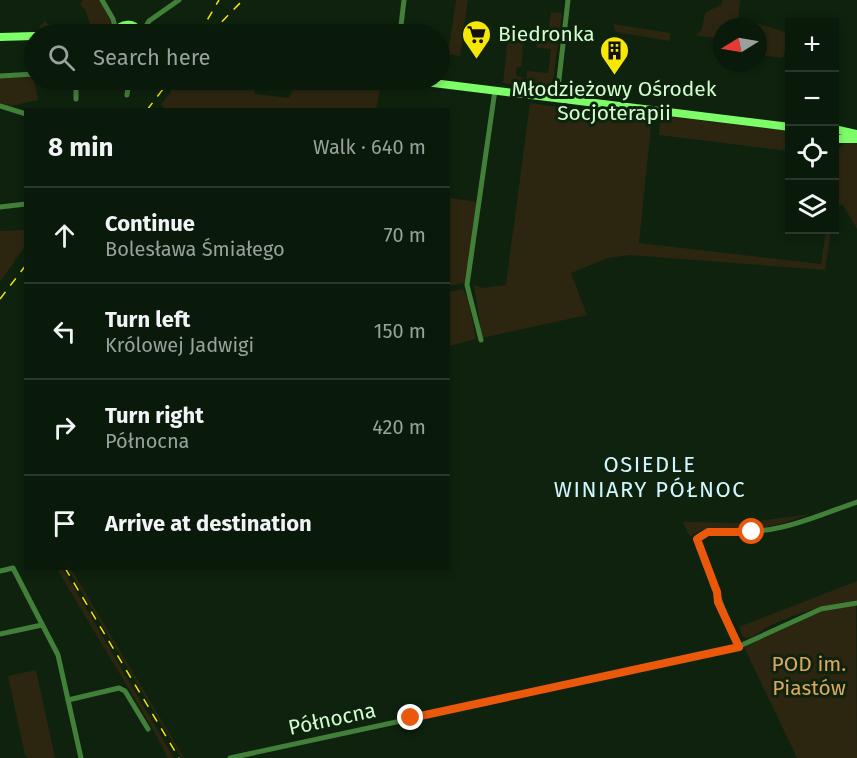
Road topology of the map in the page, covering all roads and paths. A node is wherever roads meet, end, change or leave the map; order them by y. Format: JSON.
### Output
{"nodes":[{"id":1,"x":102,"y":0,"type":"edge"},
{"id":2,"x":179,"y":0,"type":"edge"},
{"id":3,"x":404,"y":0,"type":"edge"},
{"id":4,"x":568,"y":0,"type":"edge"},
{"id":5,"x":108,"y":8,"type":"junction"},
{"id":6,"x":148,"y":21,"type":"junction"},
{"id":7,"x":112,"y":24,"type":"edge"},
{"id":8,"x":128,"y":24,"type":"edge"},
{"id":9,"x":134,"y":24,"type":"edge"},
{"id":10,"x":146,"y":24,"type":"edge"},
{"id":11,"x":401,"y":24,"type":"edge"},
{"id":12,"x":0,"y":36,"type":"edge"},
{"id":13,"x":24,"y":36,"type":"edge"},
{"id":14,"x":24,"y":75,"type":"edge"},
{"id":15,"x":0,"y":76,"type":"edge"},
{"id":16,"x":450,"y":85,"type":"edge"},
{"id":17,"x":76,"y":90,"type":"edge"},
{"id":18,"x":128,"y":90,"type":"edge"},
{"id":19,"x":495,"y":90,"type":"junction"},
{"id":20,"x":127,"y":95,"type":"dead end"},
{"id":21,"x":556,"y":97,"type":"junction"},
{"id":22,"x":76,"y":99,"type":"dead end"},
{"id":23,"x":0,"y":106,"type":"edge"},
{"id":24,"x":24,"y":113,"type":"edge"},
{"id":25,"x":785,"y":126,"type":"edge"},
{"id":26,"x":839,"y":135,"type":"edge"},
{"id":27,"x":857,"y":137,"type":"edge"},
{"id":28,"x":24,"y":204,"type":"edge"},
{"id":29,"x":0,"y":207,"type":"edge"},
{"id":30,"x":481,"y":340,"type":"dead end"},
{"id":31,"x":857,"y":502,"type":"edge"},
{"id":32,"x":0,"y":571,"type":"edge"},
{"id":33,"x":857,"y":603,"type":"edge"},
{"id":34,"x":42,"y":625,"type":"junction"},
{"id":35,"x":0,"y":634,"type":"edge"},
{"id":36,"x":739,"y":647,"type":"junction"},
{"id":37,"x":68,"y":700,"type":"junction"},
{"id":38,"x":148,"y":729,"type":"dead end"},
{"id":39,"x":81,"y":758,"type":"edge"},
{"id":40,"x":230,"y":758,"type":"edge"}],
"edges":[{"from":1,"to":5,"type":"street"},
{"from":2,"to":6,"type":"street"},
{"from":3,"to":11,"type":"street"},
{"from":4,"to":21,"type":"street"},
{"from":5,"to":7,"type":"street"},
{"from":5,"to":8,"type":"street"},
{"from":6,"to":9,"type":"street"},
{"from":6,"to":10,"type":"street"},
{"from":12,"to":13,"type":"street"},
{"from":14,"to":15,"type":"street"},
{"from":16,"to":19,"type":"street"},
{"from":17,"to":22,"type":"street"},
{"from":18,"to":20,"type":"street"},
{"from":19,"to":21,"type":"street"},
{"from":19,"to":30,"type":"street"},
{"from":21,"to":25,"type":"street"},
{"from":23,"to":24,"type":"street"},
{"from":26,"to":27,"type":"street"},
{"from":28,"to":29,"type":"street"},
{"from":31,"to":36,"type":"street"},
{"from":32,"to":34,"type":"street"},
{"from":33,"to":36,"type":"street","name":"Północna"},
{"from":34,"to":35,"type":"street"},
{"from":34,"to":37,"type":"street"},
{"from":36,"to":40,"type":"street","name":"Północna"},
{"from":37,"to":38,"type":"street"},
{"from":37,"to":39,"type":"street"}]}
